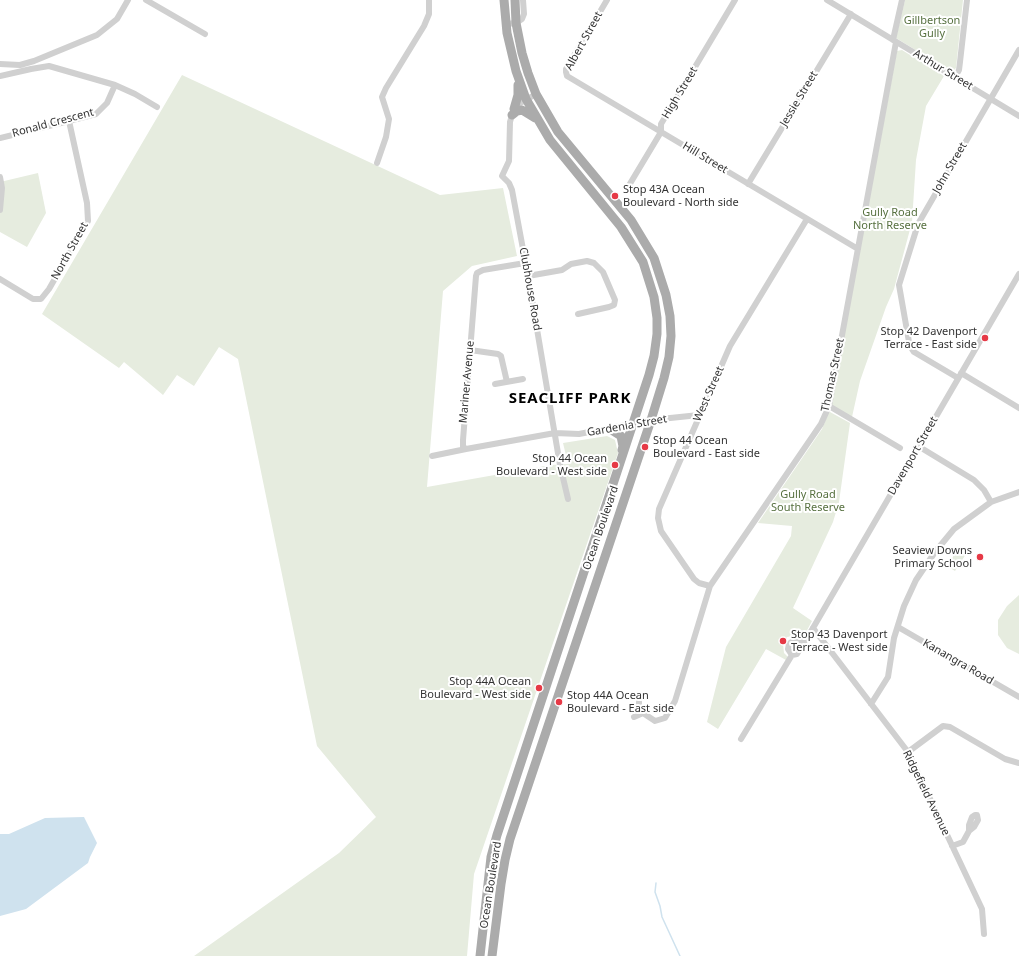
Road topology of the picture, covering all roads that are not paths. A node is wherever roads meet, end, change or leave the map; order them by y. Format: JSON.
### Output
{"nodes":[{"id":1,"x":128,"y":0,"type":"edge"},
{"id":2,"x":146,"y":0,"type":"edge"},
{"id":3,"x":429,"y":0,"type":"edge"},
{"id":4,"x":504,"y":0,"type":"edge"},
{"id":5,"x":515,"y":0,"type":"edge"},
{"id":6,"x":523,"y":0,"type":"edge"},
{"id":7,"x":607,"y":0,"type":"edge"},
{"id":8,"x":735,"y":0,"type":"edge"},
{"id":9,"x":827,"y":0,"type":"edge"},
{"id":10,"x":902,"y":0,"type":"edge"},
{"id":11,"x":967,"y":0,"type":"edge"},
{"id":12,"x":851,"y":14,"type":"junction"},
{"id":13,"x":516,"y":23,"type":"junction"},
{"id":14,"x":506,"y":24,"type":"junction"},
{"id":15,"x":205,"y":34,"type":"dead end"},
{"id":16,"x":894,"y":41,"type":"junction"},
{"id":17,"x":1019,"y":50,"type":"edge"},
{"id":18,"x":51,"y":54,"type":"junction"},
{"id":19,"x":0,"y":64,"type":"edge"},
{"id":20,"x":50,"y":66,"type":"junction"},
{"id":21,"x":0,"y":76,"type":"edge"},
{"id":22,"x":518,"y":76,"type":"junction"},
{"id":23,"x":955,"y":77,"type":"junction"},
{"id":24,"x":572,"y":79,"type":"joint"},
{"id":25,"x":115,"y":85,"type":"junction"},
{"id":26,"x":536,"y":94,"type":"junction"},
{"id":27,"x":526,"y":99,"type":"junction"},
{"id":28,"x":991,"y":99,"type":"junction"},
{"id":29,"x":157,"y":107,"type":"dead end"},
{"id":30,"x":513,"y":112,"type":"junction"},
{"id":31,"x":1019,"y":116,"type":"edge"},
{"id":32,"x":538,"y":120,"type":"junction"},
{"id":33,"x":69,"y":122,"type":"junction"},
{"id":34,"x":661,"y":132,"type":"junction"},
{"id":35,"x":0,"y":138,"type":"edge"},
{"id":36,"x":377,"y":163,"type":"dead end"},
{"id":37,"x":0,"y":177,"type":"edge"},
{"id":38,"x":748,"y":184,"type":"junction"},
{"id":39,"x":628,"y":187,"type":"dead end"},
{"id":40,"x":0,"y":210,"type":"edge"},
{"id":41,"x":807,"y":219,"type":"junction"},
{"id":42,"x":858,"y":249,"type":"junction"},
{"id":43,"x":525,"y":263,"type":"junction"},
{"id":44,"x":1019,"y":274,"type":"edge"},
{"id":45,"x":528,"y":276,"type":"junction"},
{"id":46,"x":0,"y":279,"type":"edge"},
{"id":47,"x":578,"y":314,"type":"dead end"},
{"id":48,"x":470,"y":350,"type":"junction"},
{"id":49,"x":960,"y":375,"type":"junction"},
{"id":50,"x":522,"y":379,"type":"dead end"},
{"id":51,"x":507,"y":382,"type":"junction"},
{"id":52,"x":495,"y":384,"type":"dead end"},
{"id":53,"x":828,"y":406,"type":"junction"},
{"id":54,"x":1019,"y":408,"type":"edge"},
{"id":55,"x":699,"y":414,"type":"junction"},
{"id":56,"x":651,"y":420,"type":"junction"},
{"id":57,"x":633,"y":424,"type":"junction"},
{"id":58,"x":610,"y":429,"type":"junction"},
{"id":59,"x":555,"y":433,"type":"junction"},
{"id":60,"x":918,"y":446,"type":"junction"},
{"id":61,"x":900,"y":448,"type":"dead end"},
{"id":62,"x":466,"y":449,"type":"junction"},
{"id":63,"x":432,"y":456,"type":"dead end"},
{"id":64,"x":620,"y":465,"type":"junction"},
{"id":65,"x":1019,"y":492,"type":"edge"},
{"id":66,"x":568,"y":499,"type":"dead end"},
{"id":67,"x":991,"y":502,"type":"junction"},
{"id":68,"x":616,"y":520,"type":"junction"},
{"id":69,"x":596,"y":536,"type":"junction"},
{"id":70,"x":710,"y":586,"type":"junction"},
{"id":71,"x":898,"y":627,"type":"junction"},
{"id":72,"x":813,"y":628,"type":"junction"},
{"id":73,"x":806,"y":639,"type":"junction"},
{"id":74,"x":792,"y":655,"type":"junction"},
{"id":75,"x":1019,"y":697,"type":"edge"},
{"id":76,"x":639,"y":702,"type":"dead end"},
{"id":77,"x":870,"y":704,"type":"junction"},
{"id":78,"x":643,"y":713,"type":"junction"},
{"id":79,"x":634,"y":717,"type":"dead end"},
{"id":80,"x":741,"y":739,"type":"dead end"},
{"id":81,"x":908,"y":752,"type":"junction"},
{"id":82,"x":1019,"y":763,"type":"edge"},
{"id":83,"x":969,"y":831,"type":"dead end"},
{"id":84,"x":952,"y":846,"type":"junction"},
{"id":85,"x":984,"y":934,"type":"dead end"},
{"id":86,"x":480,"y":956,"type":"edge"},
{"id":87,"x":492,"y":956,"type":"edge"}],
"edges":[{"from":1,"to":18,"type":"street"},
{"from":2,"to":15,"type":"street"},
{"from":3,"to":36,"type":"street"},
{"from":4,"to":14,"type":"main road","name":"Ocean Boulevard"},
{"from":5,"to":13,"type":"main road","name":"Ocean Boulevard"},
{"from":6,"to":13,"type":"street"},
{"from":7,"to":24,"type":"street","name":"Albert Street"},
{"from":8,"to":34,"type":"street","name":"High Street"},
{"from":9,"to":12,"type":"street","name":"Arthur Street"},
{"from":10,"to":16,"type":"street","name":"Thomas Street"},
{"from":11,"to":23,"type":"street"},
{"from":12,"to":16,"type":"street","name":"Arthur Street"},
{"from":12,"to":38,"type":"street","name":"Jessie Street"},
{"from":13,"to":14,"type":"street"},
{"from":13,"to":26,"type":"main road","name":"Ocean Boulevard"},
{"from":14,"to":22,"type":"main road","name":"Ocean Boulevard"},
{"from":16,"to":23,"type":"street","name":"Arthur Street"},
{"from":16,"to":42,"type":"street","name":"Thomas Street"},
{"from":17,"to":28,"type":"street","name":"John Street"},
{"from":18,"to":19,"type":"street"},
{"from":18,"to":20,"type":"street"},
{"from":20,"to":21,"type":"street"},
{"from":20,"to":25,"type":"street"},
{"from":22,"to":27,"type":"main road","name":"Ocean Boulevard"},
{"from":22,"to":30,"type":"main road"},
{"from":23,"to":28,"type":"street","name":"Arthur Street"},
{"from":24,"to":34,"type":"street","name":"Hill Street"},
{"from":25,"to":29,"type":"street"},
{"from":25,"to":33,"type":"street","name":"Ronald Crescent"},
{"from":26,"to":27,"type":"street"},
{"from":26,"to":56,"type":"main road","name":"Ocean Boulevard"},
{"from":27,"to":30,"type":"street"},
{"from":27,"to":32,"type":"main road","name":"Ocean Boulevard"},
{"from":28,"to":31,"type":"street","name":"Arthur Street"},
{"from":28,"to":49,"type":"street","name":"John Street"},
{"from":30,"to":32,"type":"main road"},
{"from":30,"to":43,"type":"street","name":"Clubhouse Road"},
{"from":32,"to":57,"type":"main road","name":"Ocean Boulevard"},
{"from":33,"to":35,"type":"street","name":"Ronald Crescent"},
{"from":33,"to":46,"type":"street","name":"North Street"},
{"from":34,"to":38,"type":"street","name":"Hill Street"},
{"from":34,"to":39,"type":"street","name":"High Street"},
{"from":37,"to":40,"type":"street"},
{"from":38,"to":41,"type":"street","name":"Hill Street"},
{"from":41,"to":42,"type":"street","name":"Hill Street"},
{"from":41,"to":55,"type":"street","name":"West Street"},
{"from":42,"to":53,"type":"street","name":"Thomas Street"},
{"from":43,"to":45,"type":"street","name":"Clubhouse Road"},
{"from":43,"to":48,"type":"street","name":"Mariner Avenue"},
{"from":44,"to":49,"type":"street","name":"Davenport Street"},
{"from":45,"to":47,"type":"street"},
{"from":45,"to":59,"type":"street","name":"Clubhouse Road"},
{"from":48,"to":51,"type":"street"},
{"from":48,"to":62,"type":"street","name":"Mariner Avenue"},
{"from":49,"to":54,"type":"street","name":"John Street"},
{"from":49,"to":60,"type":"street","name":"Davenport Street"},
{"from":50,"to":51,"type":"street"},
{"from":51,"to":52,"type":"street"},
{"from":53,"to":61,"type":"street"},
{"from":53,"to":70,"type":"street","name":"Thomas Street"},
{"from":55,"to":56,"type":"street","name":"Gardenia Street"},
{"from":55,"to":70,"type":"street","name":"West Street"},
{"from":56,"to":57,"type":"street","name":"Gardenia Street"},
{"from":56,"to":68,"type":"main road","name":"Ocean Boulevard"},
{"from":57,"to":58,"type":"street","name":"Gardenia Street"},
{"from":57,"to":64,"type":"main road","name":"Ocean Boulevard"},
{"from":58,"to":59,"type":"street","name":"Gardenia Street"},
{"from":58,"to":64,"type":"main road"},
{"from":59,"to":62,"type":"street"},
{"from":59,"to":66,"type":"street","name":"Clubhouse Road"},
{"from":60,"to":67,"type":"street"},
{"from":60,"to":72,"type":"street","name":"Davenport Street"},
{"from":62,"to":63,"type":"street"},
{"from":64,"to":69,"type":"main road","name":"Ocean Boulevard"},
{"from":65,"to":67,"type":"street"},
{"from":67,"to":71,"type":"street"},
{"from":68,"to":69,"type":"main road"},
{"from":68,"to":87,"type":"main road","name":"Ocean Boulevard"},
{"from":69,"to":86,"type":"main road","name":"Ocean Boulevard"},
{"from":70,"to":78,"type":"street","name":"Thomas Street"},
{"from":71,"to":75,"type":"street","name":"Kanangra Road"},
{"from":71,"to":77,"type":"street"},
{"from":72,"to":73,"type":"street","name":"Davenport Street"},
{"from":72,"to":77,"type":"street","name":"Ridgefield Avenue"},
{"from":73,"to":74,"type":"street","name":"Davenport Street"},
{"from":73,"to":74,"type":"street","name":"Davenport Street"},
{"from":74,"to":80,"type":"street","name":"Davenport Street"},
{"from":76,"to":78,"type":"street"},
{"from":77,"to":81,"type":"street","name":"Ridgefield Avenue"},
{"from":78,"to":79,"type":"street"},
{"from":81,"to":82,"type":"street"},
{"from":81,"to":84,"type":"street","name":"Ridgefield Avenue"},
{"from":83,"to":84,"type":"street"},
{"from":84,"to":85,"type":"street","name":"Ridgefield Avenue"}]}
